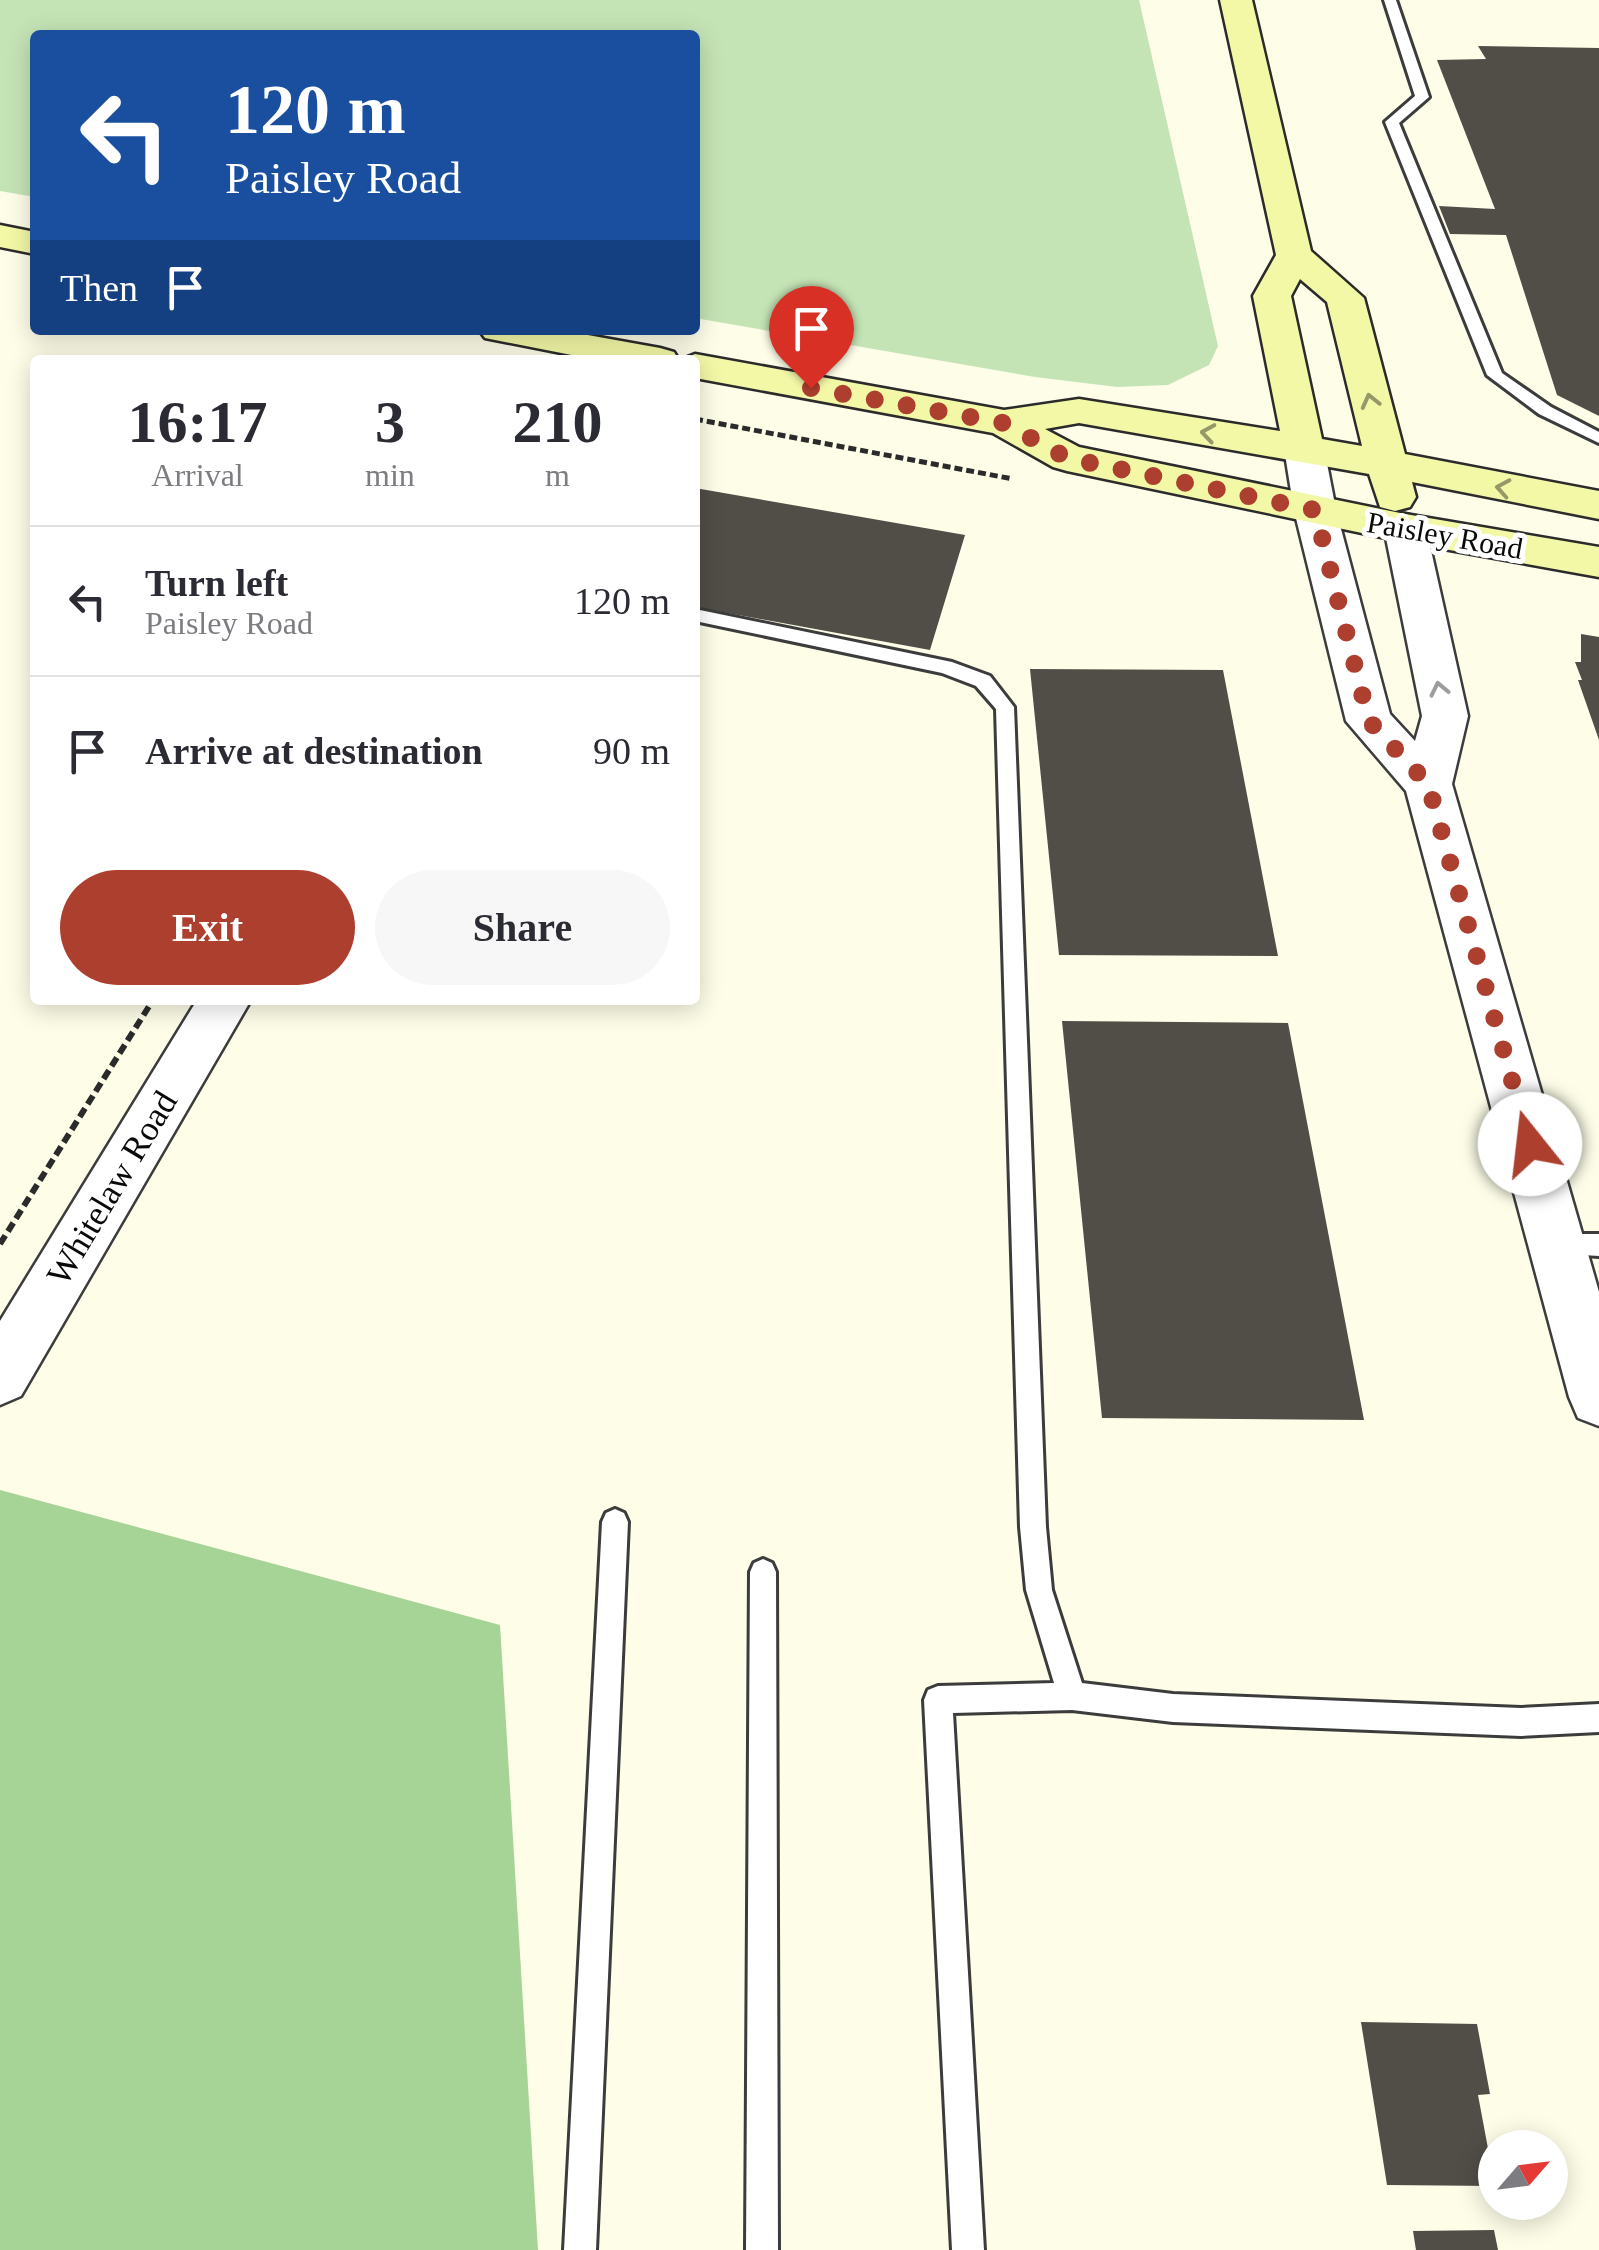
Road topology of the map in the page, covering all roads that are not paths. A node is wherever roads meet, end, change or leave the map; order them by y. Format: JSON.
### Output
{"nodes":[{"id":1,"x":1236,"y":0,"type":"edge"},
{"id":2,"x":1390,"y":0,"type":"edge"},
{"id":3,"x":0,"y":236,"type":"edge"},
{"id":4,"x":30,"y":242,"type":"edge"},
{"id":5,"x":1294,"y":255,"type":"junction"},
{"id":6,"x":519,"y":335,"type":"edge"},
{"id":7,"x":604,"y":355,"type":"edge"},
{"id":8,"x":700,"y":367,"type":"edge"},
{"id":9,"x":1004,"y":423,"type":"junction"},
{"id":10,"x":1599,"y":438,"type":"edge"},
{"id":11,"x":1304,"y":448,"type":"junction"},
{"id":12,"x":1386,"y":466,"type":"junction"},
{"id":13,"x":1599,"y":505,"type":"edge"},
{"id":14,"x":1315,"y":510,"type":"junction"},
{"id":15,"x":1405,"y":528,"type":"junction"},
{"id":16,"x":1599,"y":562,"type":"edge"},
{"id":17,"x":700,"y":616,"type":"edge"},
{"id":18,"x":1428,"y":784,"type":"junction"},
{"id":19,"x":222,"y":1005,"type":"edge"},
{"id":20,"x":1578,"y":1245,"type":"edge"},
{"id":21,"x":0,"y":1376,"type":"edge"},
{"id":22,"x":1599,"y":1397,"type":"edge"},
{"id":23,"x":615,"y":1522,"type":"dead end"},
{"id":24,"x":763,"y":1572,"type":"dead end"},
{"id":25,"x":1072,"y":1696,"type":"junction"},
{"id":26,"x":1599,"y":1718,"type":"edge"},
{"id":27,"x":580,"y":2250,"type":"edge"},
{"id":28,"x":762,"y":2250,"type":"edge"},
{"id":29,"x":968,"y":2250,"type":"edge"}],
"edges":[{"from":1,"to":5,"type":"main road"},
{"from":2,"to":10,"type":"lane"},
{"from":3,"to":4,"type":"main road"},
{"from":5,"to":11,"type":"main road"},
{"from":12,"to":5,"type":"main road","one_way":true},
{"from":6,"to":7,"type":"main road"},
{"from":8,"to":9,"type":"main road","name":"Paisley Road"},
{"from":11,"to":9,"type":"main road","name":"Paisley Road","one_way":true},
{"from":9,"to":14,"type":"main road","name":"Paisley Road"},
{"from":11,"to":12,"type":"main road","name":"Paisley Road"},
{"from":11,"to":14,"type":"street"},
{"from":13,"to":12,"type":"main road","name":"Paisley Road","one_way":true},
{"from":12,"to":15,"type":"main road"},
{"from":14,"to":15,"type":"main road","name":"Paisley Road"},
{"from":14,"to":18,"type":"street"},
{"from":15,"to":16,"type":"main road","name":"Paisley Road"},
{"from":18,"to":15,"type":"street","one_way":true},
{"from":17,"to":25,"type":"lane"},
{"from":18,"to":20,"type":"street"},
{"from":19,"to":21,"type":"street","name":"Whitelaw Road"},
{"from":20,"to":22,"type":"street"},
{"from":23,"to":27,"type":"lane"},
{"from":24,"to":28,"type":"lane"},
{"from":25,"to":26,"type":"lane"},
{"from":25,"to":29,"type":"lane"}]}
